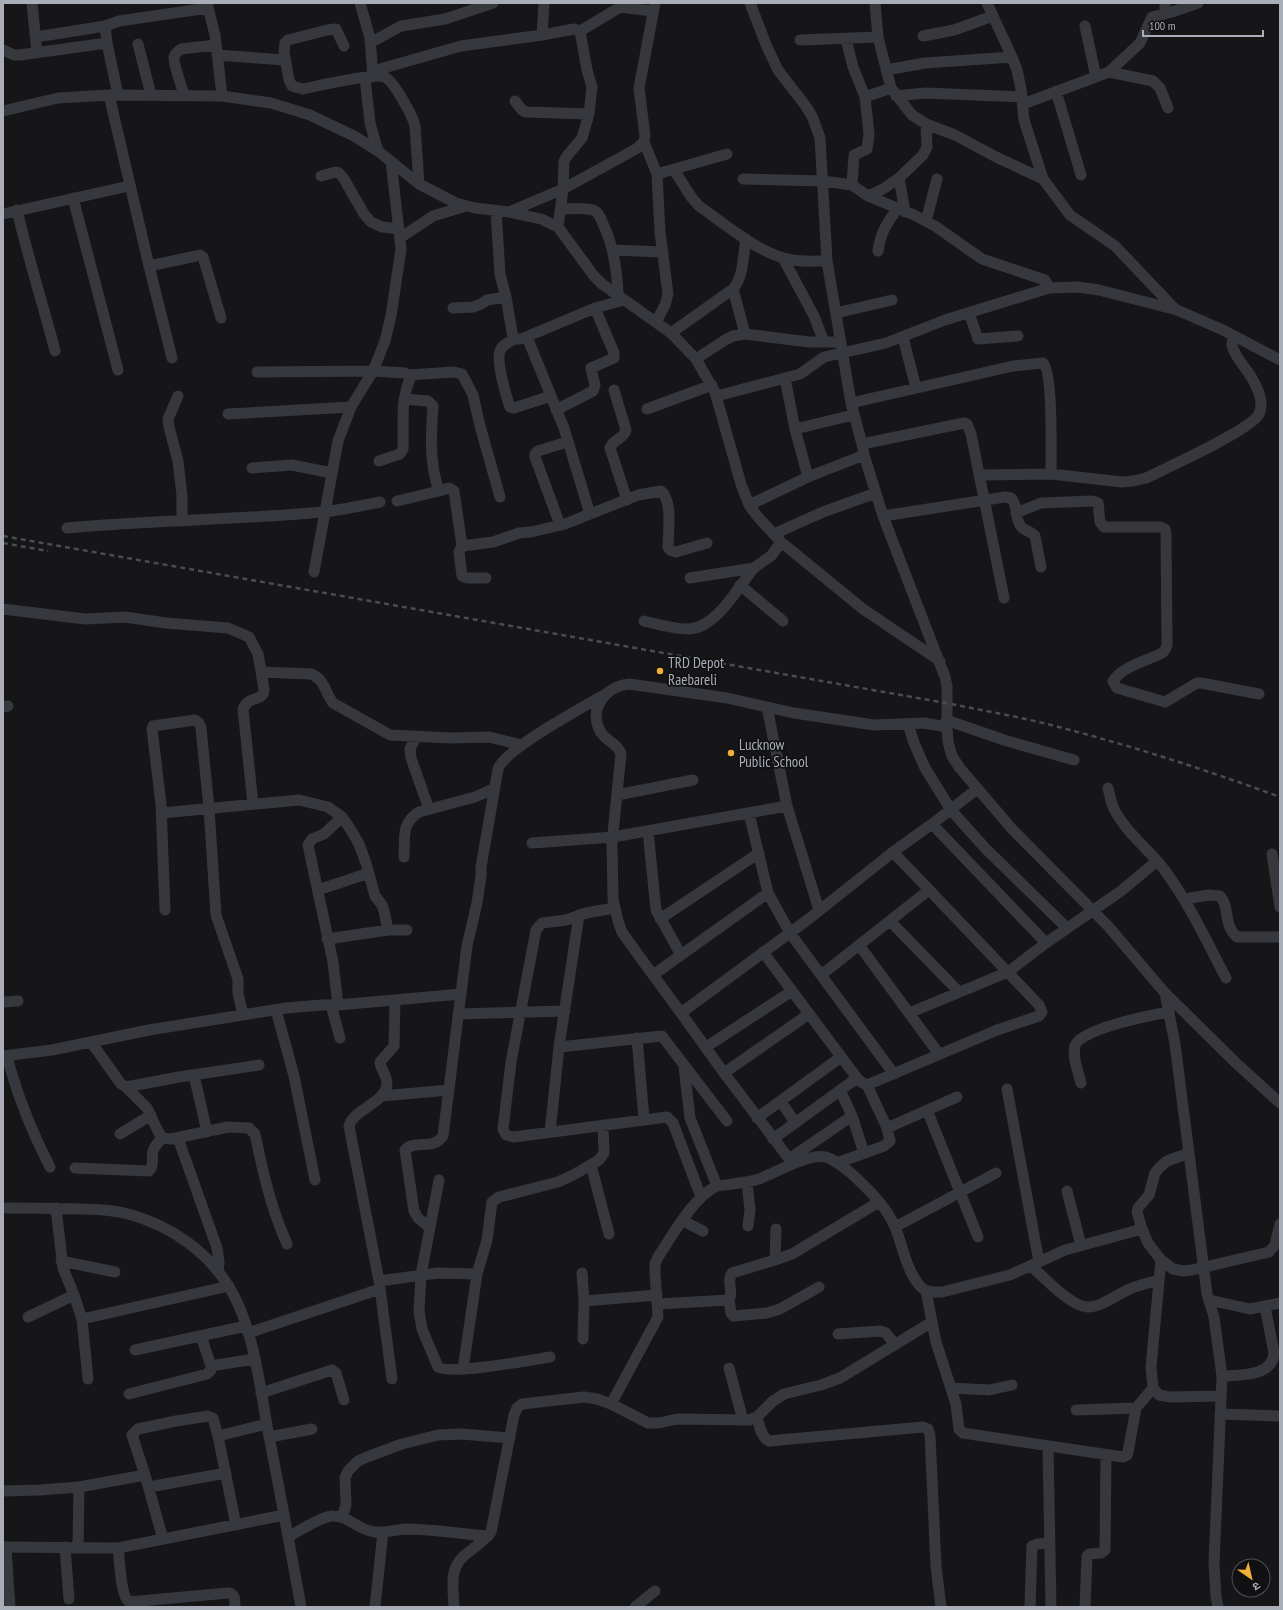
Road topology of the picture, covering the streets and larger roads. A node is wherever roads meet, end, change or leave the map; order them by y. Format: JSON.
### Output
{"nodes":[{"id":1,"x":32,"y":3,"type":"edge"},
{"id":2,"x":360,"y":3,"type":"edge"},
{"id":3,"x":493,"y":3,"type":"edge"},
{"id":4,"x":544,"y":3,"type":"edge"},
{"id":5,"x":750,"y":3,"type":"edge"},
{"id":6,"x":874,"y":3,"type":"edge"},
{"id":7,"x":987,"y":3,"type":"edge"},
{"id":8,"x":1198,"y":3,"type":"edge"},
{"id":9,"x":621,"y":5,"type":"edge"},
{"id":10,"x":208,"y":6,"type":"edge"},
{"id":11,"x":654,"y":7,"type":"edge"},
{"id":12,"x":1165,"y":8,"type":"edge"},
{"id":13,"x":993,"y":16,"type":"junction"},
{"id":14,"x":105,"y":26,"type":"junction"},
{"id":15,"x":1085,"y":26,"type":"dead end"},
{"id":16,"x":580,"y":30,"type":"junction"},
{"id":17,"x":542,"y":35,"type":"junction"},
{"id":18,"x":923,"y":36,"type":"dead end"},
{"id":19,"x":36,"y":37,"type":"junction"},
{"id":20,"x":878,"y":37,"type":"junction"},
{"id":21,"x":846,"y":39,"type":"junction"},
{"id":22,"x":800,"y":40,"type":"dead end"},
{"id":23,"x":107,"y":43,"type":"junction"},
{"id":24,"x":370,"y":43,"type":"junction"},
{"id":25,"x":138,"y":44,"type":"dead end"},
{"id":26,"x":344,"y":46,"type":"dead end"},
{"id":27,"x":3,"y":50,"type":"edge"},
{"id":28,"x":217,"y":50,"type":"junction"},
{"id":29,"x":37,"y":53,"type":"junction"},
{"id":30,"x":1012,"y":57,"type":"junction"},
{"id":31,"x":285,"y":60,"type":"junction"},
{"id":32,"x":886,"y":70,"type":"junction"},
{"id":33,"x":1109,"y":72,"type":"junction"},
{"id":34,"x":370,"y":75,"type":"junction"},
{"id":35,"x":1096,"y":77,"type":"junction"},
{"id":36,"x":1056,"y":91,"type":"junction"},
{"id":37,"x":893,"y":92,"type":"junction"},
{"id":38,"x":114,"y":95,"type":"junction"},
{"id":39,"x":151,"y":95,"type":"junction"},
{"id":40,"x":184,"y":95,"type":"junction"},
{"id":41,"x":222,"y":96,"type":"junction"},
{"id":42,"x":865,"y":97,"type":"junction"},
{"id":43,"x":1023,"y":100,"type":"junction"},
{"id":44,"x":515,"y":102,"type":"dead end"},
{"id":45,"x":1168,"y":108,"type":"dead end"},
{"id":46,"x":3,"y":111,"type":"edge"},
{"id":47,"x":589,"y":114,"type":"junction"},
{"id":48,"x":926,"y":124,"type":"junction"},
{"id":49,"x":644,"y":142,"type":"junction"},
{"id":50,"x":378,"y":151,"type":"junction"},
{"id":51,"x":727,"y":154,"type":"dead end"},
{"id":52,"x":391,"y":161,"type":"junction"},
{"id":53,"x":674,"y":170,"type":"junction"},
{"id":54,"x":657,"y":174,"type":"junction"},
{"id":55,"x":1081,"y":175,"type":"dead end"},
{"id":56,"x":321,"y":176,"type":"dead end"},
{"id":57,"x":899,"y":178,"type":"junction"},
{"id":58,"x":743,"y":179,"type":"dead end"},
{"id":59,"x":937,"y":179,"type":"dead end"},
{"id":60,"x":1043,"y":179,"type":"junction"},
{"id":61,"x":823,"y":181,"type":"junction"},
{"id":62,"x":419,"y":184,"type":"junction"},
{"id":63,"x":852,"y":185,"type":"junction"},
{"id":64,"x":129,"y":186,"type":"junction"},
{"id":65,"x":564,"y":189,"type":"junction"},
{"id":66,"x":868,"y":196,"type":"junction"},
{"id":67,"x":73,"y":198,"type":"junction"},
{"id":68,"x":466,"y":206,"type":"junction"},
{"id":69,"x":561,"y":209,"type":"junction"},
{"id":70,"x":17,"y":210,"type":"junction"},
{"id":71,"x":901,"y":210,"type":"junction"},
{"id":72,"x":496,"y":211,"type":"junction"},
{"id":73,"x":509,"y":212,"type":"junction"},
{"id":74,"x":3,"y":214,"type":"edge"},
{"id":75,"x":926,"y":221,"type":"junction"},
{"id":76,"x":558,"y":226,"type":"junction"},
{"id":77,"x":400,"y":233,"type":"junction"},
{"id":78,"x":746,"y":239,"type":"junction"},
{"id":79,"x":613,"y":250,"type":"junction"},
{"id":80,"x":878,"y":251,"type":"dead end"},
{"id":81,"x":663,"y":252,"type":"junction"},
{"id":82,"x":783,"y":258,"type":"junction"},
{"id":83,"x":827,"y":261,"type":"junction"},
{"id":84,"x":149,"y":266,"type":"junction"},
{"id":85,"x":1049,"y":288,"type":"junction"},
{"id":86,"x":733,"y":289,"type":"junction"},
{"id":87,"x":506,"y":297,"type":"junction"},
{"id":88,"x":621,"y":297,"type":"junction"},
{"id":89,"x":892,"y":300,"type":"dead end"},
{"id":90,"x":453,"y":308,"type":"dead end"},
{"id":91,"x":595,"y":308,"type":"junction"},
{"id":92,"x":1177,"y":310,"type":"junction"},
{"id":93,"x":836,"y":313,"type":"junction"},
{"id":94,"x":969,"y":313,"type":"junction"},
{"id":95,"x":221,"y":318,"type":"dead end"},
{"id":96,"x":656,"y":322,"type":"junction"},
{"id":97,"x":671,"y":333,"type":"junction"},
{"id":98,"x":746,"y":334,"type":"junction"},
{"id":99,"x":1018,"y":336,"type":"dead end"},
{"id":100,"x":1233,"y":336,"type":"junction"},
{"id":101,"x":527,"y":337,"type":"junction"},
{"id":102,"x":903,"y":337,"type":"junction"},
{"id":103,"x":514,"y":339,"type":"junction"},
{"id":104,"x":824,"y":342,"type":"junction"},
{"id":105,"x":841,"y":347,"type":"junction"},
{"id":106,"x":55,"y":351,"type":"dead end"},
{"id":107,"x":172,"y":358,"type":"dead end"},
{"id":108,"x":696,"y":359,"type":"junction"},
{"id":109,"x":1280,"y":360,"type":"edge"},
{"id":110,"x":118,"y":370,"type":"dead end"},
{"id":111,"x":374,"y":371,"type":"junction"},
{"id":112,"x":257,"y":372,"type":"dead end"},
{"id":113,"x":408,"y":375,"type":"junction"},
{"id":114,"x":786,"y":378,"type":"junction"},
{"id":115,"x":712,"y":385,"type":"junction"},
{"id":116,"x":916,"y":388,"type":"junction"},
{"id":117,"x":614,"y":390,"type":"dead end"},
{"id":118,"x":178,"y":396,"type":"dead end"},
{"id":119,"x":551,"y":396,"type":"junction"},
{"id":120,"x":717,"y":396,"type":"junction"},
{"id":121,"x":404,"y":399,"type":"junction"},
{"id":122,"x":851,"y":403,"type":"junction"},
{"id":123,"x":351,"y":407,"type":"junction"},
{"id":124,"x":647,"y":409,"type":"dead end"},
{"id":125,"x":556,"y":410,"type":"junction"},
{"id":126,"x":228,"y":414,"type":"dead end"},
{"id":127,"x":853,"y":415,"type":"junction"},
{"id":128,"x":795,"y":429,"type":"junction"},
{"id":129,"x":567,"y":442,"type":"junction"},
{"id":130,"x":863,"y":450,"type":"junction"},
{"id":131,"x":379,"y":461,"type":"dead end"},
{"id":132,"x":252,"y":468,"type":"dead end"},
{"id":133,"x":332,"y":473,"type":"junction"},
{"id":134,"x":1051,"y":474,"type":"junction"},
{"id":135,"x":980,"y":475,"type":"junction"},
{"id":136,"x":808,"y":477,"type":"junction"},
{"id":137,"x":438,"y":491,"type":"junction"},
{"id":138,"x":876,"y":493,"type":"junction"},
{"id":139,"x":500,"y":497,"type":"dead end"},
{"id":140,"x":627,"y":500,"type":"junction"},
{"id":141,"x":397,"y":501,"type":"dead end"},
{"id":142,"x":983,"y":501,"type":"junction"},
{"id":143,"x":380,"y":502,"type":"dead end"},
{"id":144,"x":749,"y":505,"type":"junction"},
{"id":145,"x":324,"y":512,"type":"junction"},
{"id":146,"x":1016,"y":513,"type":"junction"},
{"id":147,"x":590,"y":514,"type":"junction"},
{"id":148,"x":883,"y":516,"type":"junction"},
{"id":149,"x":182,"y":521,"type":"junction"},
{"id":150,"x":560,"y":525,"type":"junction"},
{"id":151,"x":67,"y":528,"type":"dead end"},
{"id":152,"x":778,"y":538,"type":"junction"},
{"id":153,"x":707,"y":543,"type":"dead end"},
{"id":154,"x":462,"y":546,"type":"junction"},
{"id":155,"x":1041,"y":567,"type":"dead end"},
{"id":156,"x":754,"y":568,"type":"junction"},
{"id":157,"x":314,"y":572,"type":"dead end"},
{"id":158,"x":486,"y":578,"type":"dead end"},
{"id":159,"x":690,"y":578,"type":"dead end"},
{"id":160,"x":740,"y":585,"type":"junction"},
{"id":161,"x":1004,"y":598,"type":"dead end"},
{"id":162,"x":3,"y":609,"type":"edge"},
{"id":163,"x":644,"y":621,"type":"dead end"},
{"id":164,"x":783,"y":621,"type":"dead end"},
{"id":165,"x":940,"y":661,"type":"junction"},
{"id":166,"x":261,"y":672,"type":"junction"},
{"id":167,"x":604,"y":694,"type":"junction"},
{"id":168,"x":1259,"y":694,"type":"dead end"},
{"id":169,"x":767,"y":707,"type":"junction"},
{"id":170,"x":908,"y":724,"type":"junction"},
{"id":171,"x":947,"y":724,"type":"junction"},
{"id":172,"x":416,"y":737,"type":"junction"},
{"id":173,"x":522,"y":745,"type":"junction"},
{"id":174,"x":1074,"y":760,"type":"dead end"},
{"id":175,"x":694,"y":780,"type":"dead end"},
{"id":176,"x":1108,"y":788,"type":"dead end"},
{"id":177,"x":493,"y":789,"type":"junction"},
{"id":178,"x":977,"y":789,"type":"junction"},
{"id":179,"x":617,"y":795,"type":"junction"},
{"id":180,"x":253,"y":804,"type":"junction"},
{"id":181,"x":787,"y":806,"type":"junction"},
{"id":182,"x":209,"y":808,"type":"junction"},
{"id":183,"x":429,"y":809,"type":"junction"},
{"id":184,"x":951,"y":810,"type":"junction"},
{"id":185,"x":162,"y":813,"type":"junction"},
{"id":186,"x":750,"y":813,"type":"junction"},
{"id":187,"x":342,"y":818,"type":"junction"},
{"id":188,"x":932,"y":824,"type":"junction"},
{"id":189,"x":648,"y":831,"type":"junction"},
{"id":190,"x":613,"y":837,"type":"junction"},
{"id":191,"x":532,"y":843,"type":"dead end"},
{"id":192,"x":893,"y":852,"type":"junction"},
{"id":193,"x":759,"y":853,"type":"junction"},
{"id":194,"x":1272,"y":854,"type":"dead end"},
{"id":195,"x":404,"y":857,"type":"dead end"},
{"id":196,"x":1157,"y":861,"type":"junction"},
{"id":197,"x":369,"y":873,"type":"junction"},
{"id":198,"x":318,"y":890,"type":"junction"},
{"id":199,"x":929,"y":890,"type":"junction"},
{"id":200,"x":768,"y":893,"type":"junction"},
{"id":201,"x":1184,"y":899,"type":"junction"},
{"id":202,"x":1280,"y":907,"type":"edge"},
{"id":203,"x":614,"y":908,"type":"junction"},
{"id":204,"x":165,"y":910,"type":"dead end"},
{"id":205,"x":819,"y":910,"type":"junction"},
{"id":206,"x":1092,"y":911,"type":"junction"},
{"id":207,"x":579,"y":915,"type":"junction"},
{"id":208,"x":660,"y":919,"type":"junction"},
{"id":209,"x":890,"y":921,"type":"junction"},
{"id":210,"x":1067,"y":928,"type":"junction"},
{"id":211,"x":388,"y":930,"type":"junction"},
{"id":212,"x":407,"y":930,"type":"dead end"},
{"id":213,"x":790,"y":933,"type":"junction"},
{"id":214,"x":1280,"y":937,"type":"edge"},
{"id":215,"x":327,"y":939,"type":"junction"},
{"id":216,"x":1046,"y":943,"type":"junction"},
{"id":217,"x":859,"y":945,"type":"junction"},
{"id":218,"x":763,"y":952,"type":"junction"},
{"id":219,"x":681,"y":955,"type":"junction"},
{"id":220,"x":1008,"y":972,"type":"junction"},
{"id":221,"x":653,"y":975,"type":"junction"},
{"id":222,"x":821,"y":975,"type":"junction"},
{"id":223,"x":1226,"y":978,"type":"dead end"},
{"id":224,"x":792,"y":991,"type":"junction"},
{"id":225,"x":959,"y":992,"type":"junction"},
{"id":226,"x":1165,"y":993,"type":"junction"},
{"id":227,"x":460,"y":994,"type":"junction"},
{"id":228,"x":395,"y":1000,"type":"junction"},
{"id":229,"x":18,"y":1001,"type":"dead end"},
{"id":230,"x":3,"y":1002,"type":"edge"},
{"id":231,"x":334,"y":1005,"type":"junction"},
{"id":232,"x":276,"y":1010,"type":"junction"},
{"id":233,"x":565,"y":1011,"type":"junction"},
{"id":234,"x":520,"y":1012,"type":"junction"},
{"id":235,"x":681,"y":1012,"type":"junction"},
{"id":236,"x":1169,"y":1012,"type":"junction"},
{"id":237,"x":909,"y":1013,"type":"junction"},
{"id":238,"x":458,"y":1014,"type":"junction"},
{"id":239,"x":809,"y":1014,"type":"junction"},
{"id":240,"x":244,"y":1015,"type":"junction"},
{"id":241,"x":340,"y":1038,"type":"dead end"},
{"id":242,"x":637,"y":1038,"type":"junction"},
{"id":243,"x":91,"y":1042,"type":"junction"},
{"id":244,"x":559,"y":1047,"type":"junction"},
{"id":245,"x":706,"y":1047,"type":"junction"},
{"id":246,"x":939,"y":1054,"type":"junction"},
{"id":247,"x":5,"y":1056,"type":"edge"},
{"id":248,"x":841,"y":1057,"type":"junction"},
{"id":249,"x":259,"y":1065,"type":"dead end"},
{"id":250,"x":684,"y":1066,"type":"junction"},
{"id":251,"x":724,"y":1073,"type":"junction"},
{"id":252,"x":894,"y":1074,"type":"junction"},
{"id":253,"x":194,"y":1075,"type":"junction"},
{"id":254,"x":857,"y":1078,"type":"junction"},
{"id":255,"x":1081,"y":1082,"type":"dead end"},
{"id":256,"x":867,"y":1085,"type":"junction"},
{"id":257,"x":126,"y":1087,"type":"junction"},
{"id":258,"x":1007,"y":1089,"type":"dead end"},
{"id":259,"x":448,"y":1090,"type":"junction"},
{"id":260,"x":840,"y":1090,"type":"junction"},
{"id":261,"x":382,"y":1096,"type":"junction"},
{"id":262,"x":957,"y":1097,"type":"dead end"},
{"id":263,"x":781,"y":1102,"type":"junction"},
{"id":264,"x":1280,"y":1103,"type":"edge"},
{"id":265,"x":927,"y":1110,"type":"junction"},
{"id":266,"x":151,"y":1115,"type":"junction"},
{"id":267,"x":852,"y":1116,"type":"junction"},
{"id":268,"x":758,"y":1118,"type":"junction"},
{"id":269,"x":644,"y":1119,"type":"junction"},
{"id":270,"x":727,"y":1121,"type":"dead end"},
{"id":271,"x":795,"y":1122,"type":"junction"},
{"id":272,"x":603,"y":1124,"type":"junction"},
{"id":273,"x":887,"y":1128,"type":"junction"},
{"id":274,"x":206,"y":1132,"type":"junction"},
{"id":275,"x":550,"y":1132,"type":"junction"},
{"id":276,"x":120,"y":1134,"type":"dead end"},
{"id":277,"x":162,"y":1138,"type":"junction"},
{"id":278,"x":178,"y":1138,"type":"junction"},
{"id":279,"x":773,"y":1139,"type":"junction"},
{"id":280,"x":864,"y":1153,"type":"junction"},
{"id":281,"x":1189,"y":1153,"type":"junction"},
{"id":282,"x":791,"y":1161,"type":"junction"},
{"id":283,"x":836,"y":1163,"type":"junction"},
{"id":284,"x":591,"y":1165,"type":"junction"},
{"id":285,"x":50,"y":1167,"type":"dead end"},
{"id":286,"x":75,"y":1168,"type":"dead end"},
{"id":287,"x":996,"y":1173,"type":"dead end"},
{"id":288,"x":315,"y":1180,"type":"dead end"},
{"id":289,"x":439,"y":1180,"type":"dead end"},
{"id":290,"x":747,"y":1182,"type":"junction"},
{"id":291,"x":717,"y":1186,"type":"junction"},
{"id":292,"x":1067,"y":1191,"type":"dead end"},
{"id":293,"x":960,"y":1192,"type":"junction"},
{"id":294,"x":701,"y":1197,"type":"junction"},
{"id":295,"x":879,"y":1202,"type":"junction"},
{"id":296,"x":3,"y":1208,"type":"edge"},
{"id":297,"x":56,"y":1208,"type":"junction"},
{"id":298,"x":683,"y":1221,"type":"junction"},
{"id":299,"x":1280,"y":1224,"type":"edge"},
{"id":300,"x":748,"y":1226,"type":"dead end"},
{"id":301,"x":895,"y":1227,"type":"junction"},
{"id":302,"x":430,"y":1228,"type":"junction"},
{"id":303,"x":776,"y":1229,"type":"dead end"},
{"id":304,"x":1142,"y":1230,"type":"junction"},
{"id":305,"x":703,"y":1231,"type":"dead end"},
{"id":306,"x":609,"y":1234,"type":"dead end"},
{"id":307,"x":978,"y":1237,"type":"dead end"},
{"id":308,"x":287,"y":1244,"type":"dead end"},
{"id":309,"x":1081,"y":1245,"type":"junction"},
{"id":310,"x":775,"y":1260,"type":"junction"},
{"id":311,"x":1161,"y":1260,"type":"junction"},
{"id":312,"x":62,"y":1261,"type":"junction"},
{"id":313,"x":1035,"y":1264,"type":"junction"},
{"id":314,"x":1204,"y":1266,"type":"junction"},
{"id":315,"x":115,"y":1272,"type":"dead end"},
{"id":316,"x":218,"y":1272,"type":"junction"},
{"id":317,"x":582,"y":1273,"type":"dead end"},
{"id":318,"x":477,"y":1274,"type":"junction"},
{"id":319,"x":421,"y":1275,"type":"junction"},
{"id":320,"x":1159,"y":1280,"type":"junction"},
{"id":321,"x":379,"y":1285,"type":"junction"},
{"id":322,"x":229,"y":1286,"type":"junction"},
{"id":323,"x":819,"y":1287,"type":"dead end"},
{"id":324,"x":926,"y":1291,"type":"junction"},
{"id":325,"x":74,"y":1295,"type":"junction"},
{"id":326,"x":657,"y":1300,"type":"junction"},
{"id":327,"x":729,"y":1300,"type":"junction"},
{"id":328,"x":1209,"y":1300,"type":"junction"},
{"id":329,"x":584,"y":1301,"type":"junction"},
{"id":330,"x":1280,"y":1304,"type":"edge"},
{"id":331,"x":1265,"y":1306,"type":"junction"},
{"id":332,"x":28,"y":1316,"type":"dead end"},
{"id":333,"x":82,"y":1319,"type":"junction"},
{"id":334,"x":932,"y":1322,"type":"junction"},
{"id":335,"x":247,"y":1329,"type":"junction"},
{"id":336,"x":838,"y":1334,"type":"dead end"},
{"id":337,"x":201,"y":1336,"type":"junction"},
{"id":338,"x":583,"y":1339,"type":"dead end"},
{"id":339,"x":895,"y":1346,"type":"junction"},
{"id":340,"x":135,"y":1350,"type":"dead end"},
{"id":341,"x":550,"y":1357,"type":"dead end"},
{"id":342,"x":254,"y":1359,"type":"junction"},
{"id":343,"x":211,"y":1366,"type":"junction"},
{"id":344,"x":729,"y":1368,"type":"dead end"},
{"id":345,"x":463,"y":1369,"type":"junction"},
{"id":346,"x":1222,"y":1376,"type":"junction"},
{"id":347,"x":88,"y":1379,"type":"dead end"},
{"id":348,"x":392,"y":1379,"type":"dead end"},
{"id":349,"x":1012,"y":1385,"type":"dead end"},
{"id":350,"x":951,"y":1388,"type":"junction"},
{"id":351,"x":1153,"y":1388,"type":"junction"},
{"id":352,"x":261,"y":1393,"type":"junction"},
{"id":353,"x":129,"y":1394,"type":"dead end"},
{"id":354,"x":1221,"y":1396,"type":"junction"},
{"id":355,"x":344,"y":1400,"type":"dead end"},
{"id":356,"x":611,"y":1404,"type":"junction"},
{"id":357,"x":1136,"y":1408,"type":"junction"},
{"id":358,"x":1076,"y":1410,"type":"dead end"},
{"id":359,"x":1220,"y":1414,"type":"junction"},
{"id":360,"x":1280,"y":1416,"type":"edge"},
{"id":361,"x":757,"y":1417,"type":"junction"},
{"id":362,"x":742,"y":1420,"type":"junction"},
{"id":363,"x":267,"y":1424,"type":"junction"},
{"id":364,"x":312,"y":1429,"type":"dead end"},
{"id":365,"x":218,"y":1436,"type":"junction"},
{"id":366,"x":270,"y":1437,"type":"junction"},
{"id":367,"x":510,"y":1438,"type":"junction"},
{"id":368,"x":1048,"y":1447,"type":"junction"},
{"id":369,"x":1106,"y":1455,"type":"junction"},
{"id":370,"x":226,"y":1473,"type":"junction"},
{"id":371,"x":145,"y":1475,"type":"junction"},
{"id":372,"x":79,"y":1487,"type":"junction"},
{"id":373,"x":149,"y":1487,"type":"junction"},
{"id":374,"x":3,"y":1491,"type":"edge"},
{"id":375,"x":284,"y":1515,"type":"junction"},
{"id":376,"x":342,"y":1517,"type":"junction"},
{"id":377,"x":236,"y":1525,"type":"junction"},
{"id":378,"x":383,"y":1532,"type":"junction"},
{"id":379,"x":488,"y":1536,"type":"junction"},
{"id":380,"x":288,"y":1537,"type":"junction"},
{"id":381,"x":163,"y":1539,"type":"junction"},
{"id":382,"x":1050,"y":1543,"type":"junction"},
{"id":383,"x":5,"y":1547,"type":"edge"},
{"id":384,"x":65,"y":1547,"type":"junction"},
{"id":385,"x":78,"y":1547,"type":"junction"},
{"id":386,"x":118,"y":1548,"type":"junction"},
{"id":387,"x":655,"y":1591,"type":"dead end"},
{"id":388,"x":69,"y":1599,"type":"dead end"},
{"id":389,"x":179,"y":1602,"type":"edge"},
{"id":390,"x":10,"y":1607,"type":"edge"},
{"id":391,"x":235,"y":1607,"type":"edge"},
{"id":392,"x":301,"y":1607,"type":"edge"},
{"id":393,"x":374,"y":1607,"type":"edge"},
{"id":394,"x":454,"y":1607,"type":"edge"},
{"id":395,"x":635,"y":1607,"type":"edge"},
{"id":396,"x":941,"y":1607,"type":"edge"},
{"id":397,"x":1030,"y":1607,"type":"edge"},
{"id":398,"x":1051,"y":1607,"type":"edge"},
{"id":399,"x":1085,"y":1607,"type":"edge"},
{"id":400,"x":1218,"y":1607,"type":"edge"}],
"edges":[{"from":1,"to":19,"type":"street"},
{"from":2,"to":24,"type":"street"},
{"from":3,"to":24,"type":"street"},
{"from":4,"to":17,"type":"street"},
{"from":5,"to":61,"type":"street"},
{"from":6,"to":20,"type":"street"},
{"from":7,"to":13,"type":"street"},
{"from":8,"to":12,"type":"street"},
{"from":9,"to":11,"type":"street"},
{"from":9,"to":16,"type":"street"},
{"from":10,"to":14,"type":"street"},
{"from":10,"to":28,"type":"street"},
{"from":11,"to":49,"type":"street"},
{"from":12,"to":33,"type":"street"},
{"from":13,"to":18,"type":"street"},
{"from":13,"to":30,"type":"street"},
{"from":14,"to":19,"type":"street"},
{"from":14,"to":23,"type":"street"},
{"from":15,"to":35,"type":"street"},
{"from":16,"to":17,"type":"street"},
{"from":16,"to":47,"type":"street"},
{"from":17,"to":34,"type":"street"},
{"from":19,"to":29,"type":"street"},
{"from":20,"to":21,"type":"street"},
{"from":20,"to":32,"type":"street"},
{"from":21,"to":22,"type":"street"},
{"from":21,"to":42,"type":"street"},
{"from":23,"to":29,"type":"street"},
{"from":23,"to":38,"type":"street"},
{"from":24,"to":34,"type":"street"},
{"from":25,"to":39,"type":"street"},
{"from":26,"to":31,"type":"street"},
{"from":27,"to":29,"type":"street"},
{"from":28,"to":31,"type":"street"},
{"from":28,"to":40,"type":"street"},
{"from":28,"to":41,"type":"street"},
{"from":30,"to":32,"type":"street"},
{"from":30,"to":43,"type":"street"},
{"from":31,"to":34,"type":"street"},
{"from":32,"to":37,"type":"street"},
{"from":33,"to":35,"type":"street"},
{"from":33,"to":45,"type":"street"},
{"from":34,"to":50,"type":"street"},
{"from":34,"to":62,"type":"street"},
{"from":35,"to":36,"type":"street"},
{"from":36,"to":43,"type":"street"},
{"from":36,"to":55,"type":"street"},
{"from":37,"to":42,"type":"street"},
{"from":37,"to":43,"type":"street"},
{"from":37,"to":48,"type":"street"},
{"from":38,"to":39,"type":"street"},
{"from":38,"to":46,"type":"street"},
{"from":38,"to":64,"type":"street"},
{"from":39,"to":40,"type":"street"},
{"from":40,"to":41,"type":"street"},
{"from":41,"to":50,"type":"street"},
{"from":42,"to":63,"type":"street"},
{"from":43,"to":60,"type":"street"},
{"from":44,"to":47,"type":"street"},
{"from":47,"to":65,"type":"street"},
{"from":48,"to":57,"type":"street"},
{"from":48,"to":60,"type":"street"},
{"from":49,"to":54,"type":"street"},
{"from":49,"to":65,"type":"street"},
{"from":50,"to":52,"type":"street"},
{"from":51,"to":53,"type":"street"},
{"from":52,"to":62,"type":"street"},
{"from":52,"to":77,"type":"street"},
{"from":53,"to":54,"type":"street"},
{"from":53,"to":78,"type":"street"},
{"from":54,"to":81,"type":"street"},
{"from":56,"to":77,"type":"street"},
{"from":57,"to":66,"type":"street"},
{"from":57,"to":71,"type":"street"},
{"from":58,"to":61,"type":"street"},
{"from":59,"to":75,"type":"street"},
{"from":60,"to":92,"type":"street"},
{"from":61,"to":63,"type":"street"},
{"from":61,"to":83,"type":"street"},
{"from":62,"to":68,"type":"street"},
{"from":63,"to":66,"type":"street"},
{"from":64,"to":67,"type":"street"},
{"from":64,"to":84,"type":"street"},
{"from":65,"to":69,"type":"street"},
{"from":65,"to":73,"type":"street"},
{"from":66,"to":71,"type":"street"},
{"from":67,"to":70,"type":"street"},
{"from":67,"to":110,"type":"street"},
{"from":68,"to":72,"type":"street"},
{"from":68,"to":77,"type":"street"},
{"from":69,"to":76,"type":"street"},
{"from":69,"to":79,"type":"street"},
{"from":70,"to":74,"type":"street"},
{"from":70,"to":106,"type":"street"},
{"from":71,"to":75,"type":"street"},
{"from":71,"to":80,"type":"street"},
{"from":72,"to":73,"type":"street"},
{"from":72,"to":87,"type":"street"},
{"from":73,"to":76,"type":"street"},
{"from":75,"to":85,"type":"street"},
{"from":76,"to":88,"type":"street"},
{"from":77,"to":111,"type":"street"},
{"from":78,"to":82,"type":"street"},
{"from":78,"to":86,"type":"street"},
{"from":79,"to":81,"type":"street"},
{"from":79,"to":88,"type":"street"},
{"from":81,"to":96,"type":"street"},
{"from":82,"to":83,"type":"street"},
{"from":82,"to":104,"type":"street"},
{"from":83,"to":93,"type":"street"},
{"from":84,"to":95,"type":"street"},
{"from":84,"to":107,"type":"street"},
{"from":85,"to":92,"type":"street"},
{"from":85,"to":94,"type":"street"},
{"from":86,"to":97,"type":"street"},
{"from":86,"to":98,"type":"street"},
{"from":87,"to":90,"type":"street"},
{"from":87,"to":103,"type":"street"},
{"from":88,"to":91,"type":"street"},
{"from":88,"to":96,"type":"street"},
{"from":89,"to":93,"type":"street"},
{"from":91,"to":101,"type":"street"},
{"from":91,"to":125,"type":"street"},
{"from":92,"to":100,"type":"street"},
{"from":93,"to":105,"type":"street"},
{"from":94,"to":99,"type":"street"},
{"from":94,"to":102,"type":"street"},
{"from":96,"to":97,"type":"street"},
{"from":97,"to":108,"type":"street"},
{"from":98,"to":104,"type":"street"},
{"from":98,"to":108,"type":"street"},
{"from":100,"to":109,"type":"street"},
{"from":100,"to":134,"type":"street"},
{"from":101,"to":103,"type":"street"},
{"from":101,"to":119,"type":"street"},
{"from":102,"to":105,"type":"street"},
{"from":102,"to":116,"type":"street"},
{"from":103,"to":119,"type":"street"},
{"from":104,"to":105,"type":"street"},
{"from":105,"to":114,"type":"street"},
{"from":105,"to":122,"type":"street"},
{"from":108,"to":115,"type":"street"},
{"from":111,"to":112,"type":"street"},
{"from":111,"to":113,"type":"street"},
{"from":111,"to":123,"type":"street"},
{"from":113,"to":121,"type":"street"},
{"from":113,"to":139,"type":"street"},
{"from":114,"to":120,"type":"street"},
{"from":114,"to":128,"type":"street"},
{"from":115,"to":120,"type":"street"},
{"from":115,"to":124,"type":"street"},
{"from":116,"to":122,"type":"street"},
{"from":116,"to":134,"type":"street"},
{"from":117,"to":140,"type":"street"},
{"from":118,"to":149,"type":"street"},
{"from":119,"to":125,"type":"street"},
{"from":120,"to":144,"type":"street"},
{"from":121,"to":131,"type":"street"},
{"from":121,"to":137,"type":"street"},
{"from":122,"to":127,"type":"street"},
{"from":123,"to":126,"type":"street"},
{"from":123,"to":133,"type":"street"},
{"from":125,"to":129,"type":"street"},
{"from":127,"to":128,"type":"street"},
{"from":127,"to":130,"type":"street"},
{"from":128,"to":136,"type":"street"},
{"from":129,"to":147,"type":"street"},
{"from":129,"to":150,"type":"street"},
{"from":130,"to":135,"type":"street"},
{"from":130,"to":136,"type":"street"},
{"from":130,"to":138,"type":"street"},
{"from":132,"to":133,"type":"street"},
{"from":133,"to":145,"type":"street"},
{"from":134,"to":135,"type":"street"},
{"from":135,"to":142,"type":"street"},
{"from":136,"to":144,"type":"street"},
{"from":137,"to":141,"type":"street"},
{"from":137,"to":154,"type":"street"},
{"from":138,"to":148,"type":"street"},
{"from":138,"to":152,"type":"street"},
{"from":140,"to":147,"type":"street"},
{"from":140,"to":153,"type":"street"},
{"from":142,"to":146,"type":"street"},
{"from":142,"to":148,"type":"street"},
{"from":142,"to":161,"type":"street"},
{"from":143,"to":145,"type":"street"},
{"from":144,"to":152,"type":"street"},
{"from":145,"to":149,"type":"street"},
{"from":145,"to":157,"type":"street"},
{"from":146,"to":155,"type":"street"},
{"from":146,"to":168,"type":"street"},
{"from":147,"to":150,"type":"street"},
{"from":148,"to":165,"type":"street"},
{"from":149,"to":151,"type":"street"},
{"from":150,"to":154,"type":"street"},
{"from":152,"to":156,"type":"street"},
{"from":152,"to":165,"type":"street"},
{"from":154,"to":158,"type":"street"},
{"from":156,"to":159,"type":"street"},
{"from":156,"to":160,"type":"street"},
{"from":160,"to":163,"type":"street"},
{"from":160,"to":164,"type":"street"},
{"from":162,"to":166,"type":"street"},
{"from":165,"to":171,"type":"street"},
{"from":166,"to":172,"type":"street"},
{"from":166,"to":180,"type":"street"},
{"from":167,"to":169,"type":"street"},
{"from":167,"to":173,"type":"street"},
{"from":167,"to":179,"type":"street"},
{"from":169,"to":170,"type":"street"},
{"from":169,"to":181,"type":"street"},
{"from":170,"to":171,"type":"street"},
{"from":170,"to":184,"type":"street"},
{"from":171,"to":174,"type":"street"},
{"from":171,"to":178,"type":"street"},
{"from":172,"to":173,"type":"street"},
{"from":172,"to":183,"type":"street"},
{"from":173,"to":177,"type":"street"},
{"from":175,"to":179,"type":"street"},
{"from":176,"to":196,"type":"street"},
{"from":177,"to":183,"type":"street"},
{"from":177,"to":227,"type":"street"},
{"from":178,"to":184,"type":"street"},
{"from":178,"to":206,"type":"street"},
{"from":179,"to":190,"type":"street"},
{"from":180,"to":182,"type":"street"},
{"from":180,"to":187,"type":"street"},
{"from":181,"to":186,"type":"street"},
{"from":181,"to":205,"type":"street"},
{"from":182,"to":185,"type":"street"},
{"from":182,"to":185,"type":"street"},
{"from":182,"to":240,"type":"street"},
{"from":183,"to":195,"type":"street"},
{"from":184,"to":188,"type":"street"},
{"from":184,"to":210,"type":"street"},
{"from":185,"to":204,"type":"street"},
{"from":186,"to":189,"type":"street"},
{"from":186,"to":193,"type":"street"},
{"from":187,"to":197,"type":"street"},
{"from":187,"to":198,"type":"street"},
{"from":188,"to":192,"type":"street"},
{"from":188,"to":216,"type":"street"},
{"from":189,"to":190,"type":"street"},
{"from":189,"to":208,"type":"street"},
{"from":190,"to":191,"type":"street"},
{"from":190,"to":203,"type":"street"},
{"from":192,"to":199,"type":"street"},
{"from":192,"to":205,"type":"street"},
{"from":193,"to":200,"type":"street"},
{"from":193,"to":208,"type":"street"},
{"from":194,"to":202,"type":"street"},
{"from":196,"to":201,"type":"street"},
{"from":196,"to":206,"type":"street"},
{"from":197,"to":198,"type":"street"},
{"from":197,"to":211,"type":"street"},
{"from":198,"to":215,"type":"street"},
{"from":199,"to":209,"type":"street"},
{"from":199,"to":220,"type":"street"},
{"from":200,"to":213,"type":"street"},
{"from":200,"to":219,"type":"street"},
{"from":201,"to":214,"type":"street"},
{"from":201,"to":223,"type":"street"},
{"from":203,"to":207,"type":"street"},
{"from":203,"to":221,"type":"street"},
{"from":205,"to":213,"type":"street"},
{"from":206,"to":210,"type":"street"},
{"from":206,"to":226,"type":"street"},
{"from":207,"to":233,"type":"street"},
{"from":207,"to":234,"type":"street"},
{"from":208,"to":219,"type":"street"},
{"from":209,"to":217,"type":"street"},
{"from":209,"to":225,"type":"street"},
{"from":210,"to":216,"type":"street"},
{"from":211,"to":212,"type":"street"},
{"from":211,"to":215,"type":"street"},
{"from":213,"to":218,"type":"street"},
{"from":213,"to":222,"type":"street"},
{"from":215,"to":231,"type":"street"},
{"from":216,"to":220,"type":"street"},
{"from":217,"to":222,"type":"street"},
{"from":217,"to":237,"type":"street"},
{"from":218,"to":224,"type":"street"},
{"from":218,"to":235,"type":"street"},
{"from":219,"to":221,"type":"street"},
{"from":220,"to":225,"type":"street"},
{"from":220,"to":246,"type":"street"},
{"from":221,"to":235,"type":"street"},
{"from":222,"to":252,"type":"street"},
{"from":224,"to":239,"type":"street"},
{"from":224,"to":245,"type":"street"},
{"from":225,"to":237,"type":"street"},
{"from":226,"to":236,"type":"street"},
{"from":226,"to":264,"type":"street"},
{"from":227,"to":228,"type":"street"},
{"from":227,"to":238,"type":"street"},
{"from":228,"to":231,"type":"street"},
{"from":228,"to":261,"type":"street"},
{"from":229,"to":230,"type":"street"},
{"from":231,"to":232,"type":"street"},
{"from":231,"to":241,"type":"street"},
{"from":232,"to":240,"type":"street"},
{"from":232,"to":288,"type":"street"},
{"from":233,"to":234,"type":"street"},
{"from":233,"to":244,"type":"street"},
{"from":234,"to":238,"type":"street"},
{"from":234,"to":275,"type":"street"},
{"from":235,"to":245,"type":"street"},
{"from":236,"to":255,"type":"street"},
{"from":236,"to":281,"type":"street"},
{"from":237,"to":246,"type":"street"},
{"from":238,"to":259,"type":"street"},
{"from":239,"to":248,"type":"street"},
{"from":239,"to":251,"type":"street"},
{"from":240,"to":243,"type":"street"},
{"from":242,"to":244,"type":"street"},
{"from":242,"to":250,"type":"street"},
{"from":242,"to":269,"type":"street"},
{"from":243,"to":247,"type":"street"},
{"from":243,"to":257,"type":"street"},
{"from":244,"to":275,"type":"street"},
{"from":245,"to":251,"type":"street"},
{"from":246,"to":252,"type":"street"},
{"from":247,"to":285,"type":"street"},
{"from":248,"to":254,"type":"street"},
{"from":248,"to":263,"type":"street"},
{"from":249,"to":253,"type":"street"},
{"from":250,"to":270,"type":"street"},
{"from":250,"to":291,"type":"street"},
{"from":251,"to":268,"type":"street"},
{"from":252,"to":256,"type":"street"},
{"from":253,"to":257,"type":"street"},
{"from":253,"to":274,"type":"street"},
{"from":254,"to":256,"type":"street"},
{"from":254,"to":260,"type":"street"},
{"from":256,"to":273,"type":"street"},
{"from":257,"to":266,"type":"street"},
{"from":258,"to":313,"type":"street"},
{"from":259,"to":261,"type":"street"},
{"from":259,"to":302,"type":"street"},
{"from":260,"to":267,"type":"street"},
{"from":260,"to":271,"type":"street"},
{"from":261,"to":321,"type":"street"},
{"from":262,"to":265,"type":"street"},
{"from":263,"to":268,"type":"street"},
{"from":263,"to":271,"type":"street"},
{"from":265,"to":273,"type":"street"},
{"from":265,"to":293,"type":"street"},
{"from":266,"to":276,"type":"street"},
{"from":266,"to":277,"type":"street"},
{"from":267,"to":280,"type":"street"},
{"from":267,"to":282,"type":"street"},
{"from":268,"to":279,"type":"street"},
{"from":269,"to":272,"type":"street"},
{"from":269,"to":294,"type":"street"},
{"from":271,"to":279,"type":"street"},
{"from":272,"to":275,"type":"street"},
{"from":272,"to":284,"type":"street"},
{"from":273,"to":280,"type":"street"},
{"from":274,"to":278,"type":"street"},
{"from":274,"to":308,"type":"street"},
{"from":277,"to":278,"type":"street"},
{"from":277,"to":286,"type":"street"},
{"from":278,"to":316,"type":"street"},
{"from":279,"to":282,"type":"street"},
{"from":280,"to":283,"type":"street"},
{"from":281,"to":304,"type":"street"},
{"from":281,"to":314,"type":"street"},
{"from":282,"to":283,"type":"street"},
{"from":282,"to":290,"type":"street"},
{"from":283,"to":295,"type":"street"},
{"from":284,"to":306,"type":"street"},
{"from":284,"to":318,"type":"street"},
{"from":287,"to":293,"type":"street"},
{"from":289,"to":302,"type":"street"},
{"from":290,"to":291,"type":"street"},
{"from":290,"to":300,"type":"street"},
{"from":291,"to":294,"type":"street"},
{"from":292,"to":309,"type":"street"},
{"from":293,"to":301,"type":"street"},
{"from":293,"to":307,"type":"street"},
{"from":294,"to":298,"type":"street"},
{"from":295,"to":301,"type":"street"},
{"from":295,"to":310,"type":"street"},
{"from":296,"to":297,"type":"street"},
{"from":297,"to":312,"type":"street"},
{"from":297,"to":316,"type":"street"},
{"from":298,"to":305,"type":"street"},
{"from":298,"to":326,"type":"street"},
{"from":299,"to":314,"type":"street"},
{"from":301,"to":324,"type":"street"},
{"from":302,"to":319,"type":"street"},
{"from":303,"to":310,"type":"street"},
{"from":304,"to":309,"type":"street"},
{"from":304,"to":311,"type":"street"},
{"from":309,"to":313,"type":"street"},
{"from":310,"to":327,"type":"street"},
{"from":311,"to":314,"type":"street"},
{"from":311,"to":320,"type":"street"},
{"from":312,"to":315,"type":"street"},
{"from":312,"to":325,"type":"street"},
{"from":313,"to":320,"type":"street"},
{"from":313,"to":324,"type":"street"},
{"from":314,"to":328,"type":"street"},
{"from":316,"to":322,"type":"street"},
{"from":317,"to":329,"type":"street"},
{"from":318,"to":319,"type":"street"},
{"from":318,"to":345,"type":"street"},
{"from":319,"to":321,"type":"street"},
{"from":319,"to":345,"type":"street"},
{"from":320,"to":351,"type":"street"},
{"from":321,"to":335,"type":"street"},
{"from":321,"to":348,"type":"street"},
{"from":322,"to":333,"type":"street"},
{"from":322,"to":335,"type":"street"},
{"from":323,"to":327,"type":"street"},
{"from":324,"to":334,"type":"street"},
{"from":325,"to":332,"type":"street"},
{"from":325,"to":333,"type":"street"},
{"from":326,"to":327,"type":"street"},
{"from":326,"to":329,"type":"street"},
{"from":326,"to":356,"type":"street"},
{"from":328,"to":331,"type":"street"},
{"from":328,"to":346,"type":"street"},
{"from":329,"to":338,"type":"street"},
{"from":330,"to":331,"type":"street"},
{"from":331,"to":346,"type":"street"},
{"from":333,"to":347,"type":"street"},
{"from":334,"to":339,"type":"street"},
{"from":334,"to":350,"type":"street"},
{"from":335,"to":337,"type":"street"},
{"from":335,"to":342,"type":"street"},
{"from":336,"to":339,"type":"street"},
{"from":337,"to":340,"type":"street"},
{"from":337,"to":343,"type":"street"},
{"from":339,"to":361,"type":"street"},
{"from":341,"to":345,"type":"street"},
{"from":342,"to":343,"type":"street"},
{"from":342,"to":352,"type":"street"},
{"from":343,"to":353,"type":"street"},
{"from":344,"to":362,"type":"street"},
{"from":346,"to":354,"type":"street"},
{"from":349,"to":350,"type":"street"},
{"from":350,"to":368,"type":"street"},
{"from":351,"to":354,"type":"street"},
{"from":351,"to":357,"type":"street"},
{"from":352,"to":355,"type":"street"},
{"from":352,"to":363,"type":"street"},
{"from":354,"to":359,"type":"street"},
{"from":356,"to":362,"type":"street"},
{"from":356,"to":367,"type":"street"},
{"from":357,"to":358,"type":"street"},
{"from":357,"to":369,"type":"street"},
{"from":359,"to":360,"type":"street"},
{"from":359,"to":400,"type":"street"},
{"from":361,"to":362,"type":"street"},
{"from":361,"to":396,"type":"street"},
{"from":363,"to":365,"type":"street"},
{"from":363,"to":366,"type":"street"},
{"from":364,"to":366,"type":"street"},
{"from":365,"to":370,"type":"street"},
{"from":365,"to":371,"type":"street"},
{"from":366,"to":375,"type":"street"},
{"from":367,"to":376,"type":"street"},
{"from":367,"to":379,"type":"street"},
{"from":368,"to":369,"type":"street"},
{"from":368,"to":382,"type":"street"},
{"from":369,"to":399,"type":"street"},
{"from":370,"to":373,"type":"street"},
{"from":370,"to":377,"type":"street"},
{"from":371,"to":372,"type":"street"},
{"from":371,"to":373,"type":"street"},
{"from":372,"to":374,"type":"street"},
{"from":372,"to":385,"type":"street"},
{"from":373,"to":381,"type":"street"},
{"from":375,"to":377,"type":"street"},
{"from":375,"to":380,"type":"street"},
{"from":376,"to":378,"type":"street"},
{"from":376,"to":380,"type":"street"},
{"from":377,"to":381,"type":"street"},
{"from":378,"to":379,"type":"street"},
{"from":378,"to":393,"type":"street"},
{"from":379,"to":394,"type":"street"},
{"from":380,"to":392,"type":"street"},
{"from":381,"to":386,"type":"street"},
{"from":382,"to":397,"type":"street"},
{"from":382,"to":398,"type":"street"},
{"from":383,"to":384,"type":"street"},
{"from":383,"to":390,"type":"street"},
{"from":384,"to":385,"type":"street"},
{"from":384,"to":388,"type":"street"},
{"from":385,"to":386,"type":"street"},
{"from":386,"to":389,"type":"street"},
{"from":387,"to":395,"type":"street"},
{"from":389,"to":391,"type":"street"}]}
